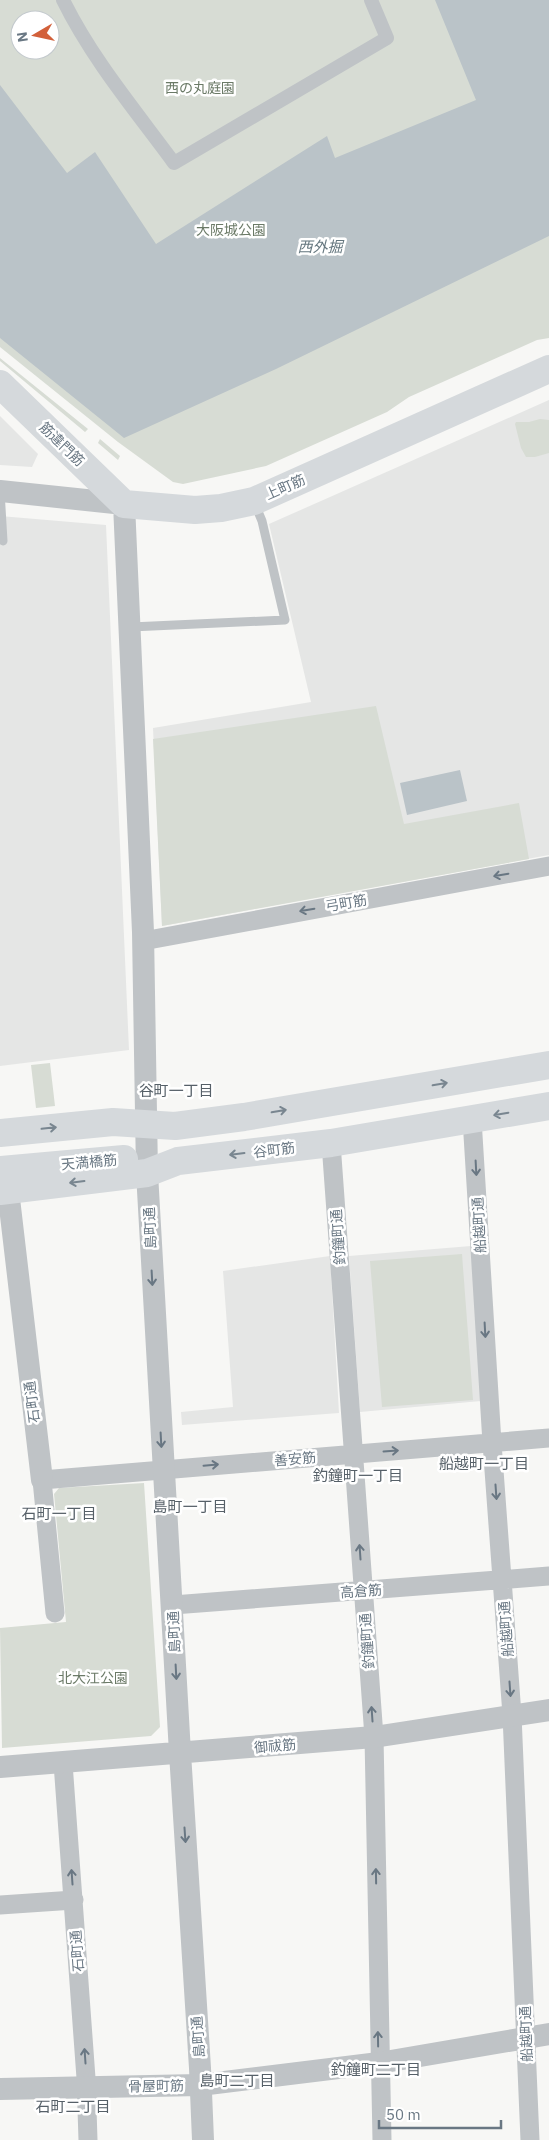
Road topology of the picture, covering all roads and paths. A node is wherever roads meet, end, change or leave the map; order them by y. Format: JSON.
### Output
{"nodes":[{"id":1,"x":63,"y":0,"type":"edge"},
{"id":2,"x":371,"y":0,"type":"edge"},
{"id":3,"x":549,"y":369,"type":"edge"},
{"id":4,"x":0,"y":384,"type":"edge"},
{"id":5,"x":0,"y":491,"type":"edge"},
{"id":6,"x":254,"y":501,"type":"junction"},
{"id":7,"x":124,"y":504,"type":"junction"},
{"id":8,"x":3,"y":541,"type":"dead end"},
{"id":9,"x":131,"y":627,"type":"junction"},
{"id":10,"x":549,"y":866,"type":"edge"},
{"id":11,"x":143,"y":941,"type":"junction"},
{"id":12,"x":549,"y":1065,"type":"edge"},
{"id":13,"x":549,"y":1106,"type":"edge"},
{"id":14,"x":472,"y":1119,"type":"junction"},
{"id":15,"x":0,"y":1133,"type":"edge"},
{"id":16,"x":331,"y":1143,"type":"junction"},
{"id":17,"x":146,"y":1147,"type":"junction"},
{"id":18,"x":0,"y":1152,"type":"edge"},
{"id":19,"x":178,"y":1161,"type":"joint"},
{"id":20,"x":3,"y":1184,"type":"edge"},
{"id":21,"x":549,"y":1438,"type":"edge"},
{"id":22,"x":492,"y":1443,"type":"junction"},
{"id":23,"x":353,"y":1454,"type":"junction"},
{"id":24,"x":163,"y":1469,"type":"junction"},
{"id":25,"x":42,"y":1480,"type":"junction"},
{"id":26,"x":549,"y":1576,"type":"edge"},
{"id":27,"x":502,"y":1579,"type":"junction"},
{"id":28,"x":364,"y":1591,"type":"junction"},
{"id":29,"x":173,"y":1604,"type":"junction"},
{"id":30,"x":55,"y":1613,"type":"dead end"},
{"id":31,"x":549,"y":1710,"type":"edge"},
{"id":32,"x":512,"y":1715,"type":"junction"},
{"id":33,"x":374,"y":1737,"type":"junction"},
{"id":34,"x":180,"y":1753,"type":"junction"},
{"id":35,"x":63,"y":1763,"type":"junction"},
{"id":36,"x":0,"y":1767,"type":"edge"},
{"id":37,"x":74,"y":1900,"type":"junction"},
{"id":38,"x":0,"y":1906,"type":"edge"},
{"id":39,"x":549,"y":2034,"type":"edge"},
{"id":40,"x":526,"y":2038,"type":"junction"},
{"id":41,"x":379,"y":2064,"type":"junction"},
{"id":42,"x":200,"y":2085,"type":"junction"},
{"id":43,"x":86,"y":2088,"type":"junction"},
{"id":44,"x":0,"y":2089,"type":"edge"},
{"id":45,"x":88,"y":2140,"type":"edge"},
{"id":46,"x":202,"y":2140,"type":"edge"},
{"id":47,"x":382,"y":2140,"type":"edge"},
{"id":48,"x":530,"y":2140,"type":"edge"}],
"edges":[{"from":1,"to":2,"type":"street"},
{"from":3,"to":6,"type":"main road","name":"上町筋"},
{"from":4,"to":7,"type":"main road","name":"筋違門筋"},
{"from":5,"to":7,"type":"street","name":"上町筋"},
{"from":5,"to":8,"type":"lane"},
{"from":6,"to":7,"type":"main road","name":"上町筋"},
{"from":6,"to":9,"type":"lane"},
{"from":7,"to":9,"type":"street","name":"島町通"},
{"from":9,"to":11,"type":"street","name":"島町通"},
{"from":10,"to":11,"type":"street","name":"弓町筋","one_way":true},
{"from":11,"to":17,"type":"street","name":"島町通"},
{"from":17,"to":12,"type":"main road","one_way":true},
{"from":13,"to":14,"type":"main road","name":"谷町筋","one_way":true},
{"from":14,"to":16,"type":"main road","name":"谷町筋"},
{"from":14,"to":22,"type":"street","name":"船越町通","one_way":true},
{"from":15,"to":17,"type":"main road","one_way":true},
{"from":16,"to":19,"type":"main road","name":"谷町筋","one_way":true},
{"from":16,"to":23,"type":"street","name":"釣鐘町通"},
{"from":17,"to":18,"type":"main road","name":"天満橋筋"},
{"from":17,"to":19,"type":"main road","name":"天満橋筋"},
{"from":17,"to":20,"type":"main road","name":"天満橋筋","one_way":true},
{"from":17,"to":24,"type":"street","name":"島町通","one_way":true},
{"from":20,"to":25,"type":"street","name":"石町通"},
{"from":21,"to":22,"type":"street","name":"善安筋"},
{"from":23,"to":22,"type":"street","name":"善安筋","one_way":true},
{"from":22,"to":27,"type":"street","name":"船越町通","one_way":true},
{"from":24,"to":23,"type":"street","name":"善安筋","one_way":true},
{"from":28,"to":23,"type":"street","name":"釣鐘町通","one_way":true},
{"from":24,"to":25,"type":"street","name":"善安筋"},
{"from":24,"to":29,"type":"street","name":"島町通"},
{"from":25,"to":30,"type":"street","name":"石町通"},
{"from":26,"to":27,"type":"street","name":"高倉筋"},
{"from":27,"to":28,"type":"street","name":"高倉筋"},
{"from":27,"to":32,"type":"street","name":"船越町通","one_way":true},
{"from":28,"to":29,"type":"street","name":"高倉筋"},
{"from":33,"to":28,"type":"street","name":"釣鐘町通","one_way":true},
{"from":29,"to":34,"type":"street","name":"島町通","one_way":true},
{"from":31,"to":32,"type":"street","name":"御祓筋"},
{"from":32,"to":33,"type":"street","name":"御祓筋"},
{"from":32,"to":40,"type":"street","name":"船越町通"},
{"from":33,"to":34,"type":"street","name":"御祓筋"},
{"from":41,"to":33,"type":"street","name":"釣鐘町通","one_way":true},
{"from":34,"to":35,"type":"street","name":"御祓筋"},
{"from":34,"to":42,"type":"street","name":"島町通","one_way":true},
{"from":35,"to":36,"type":"street","name":"御祓筋"},
{"from":37,"to":35,"type":"street","name":"石町通","one_way":true},
{"from":37,"to":38,"type":"street"},
{"from":43,"to":37,"type":"street","name":"石町通","one_way":true},
{"from":39,"to":40,"type":"street","name":"骨屋町筋"},
{"from":40,"to":41,"type":"street","name":"骨屋町筋"},
{"from":40,"to":48,"type":"street","name":"船越町通"},
{"from":41,"to":42,"type":"street","name":"骨屋町筋"},
{"from":41,"to":47,"type":"street","name":"釣鐘町通"},
{"from":42,"to":43,"type":"street","name":"骨屋町筋"},
{"from":42,"to":46,"type":"street","name":"島町通"},
{"from":43,"to":44,"type":"street","name":"骨屋町筋"},
{"from":43,"to":45,"type":"street","name":"石町通"}]}
